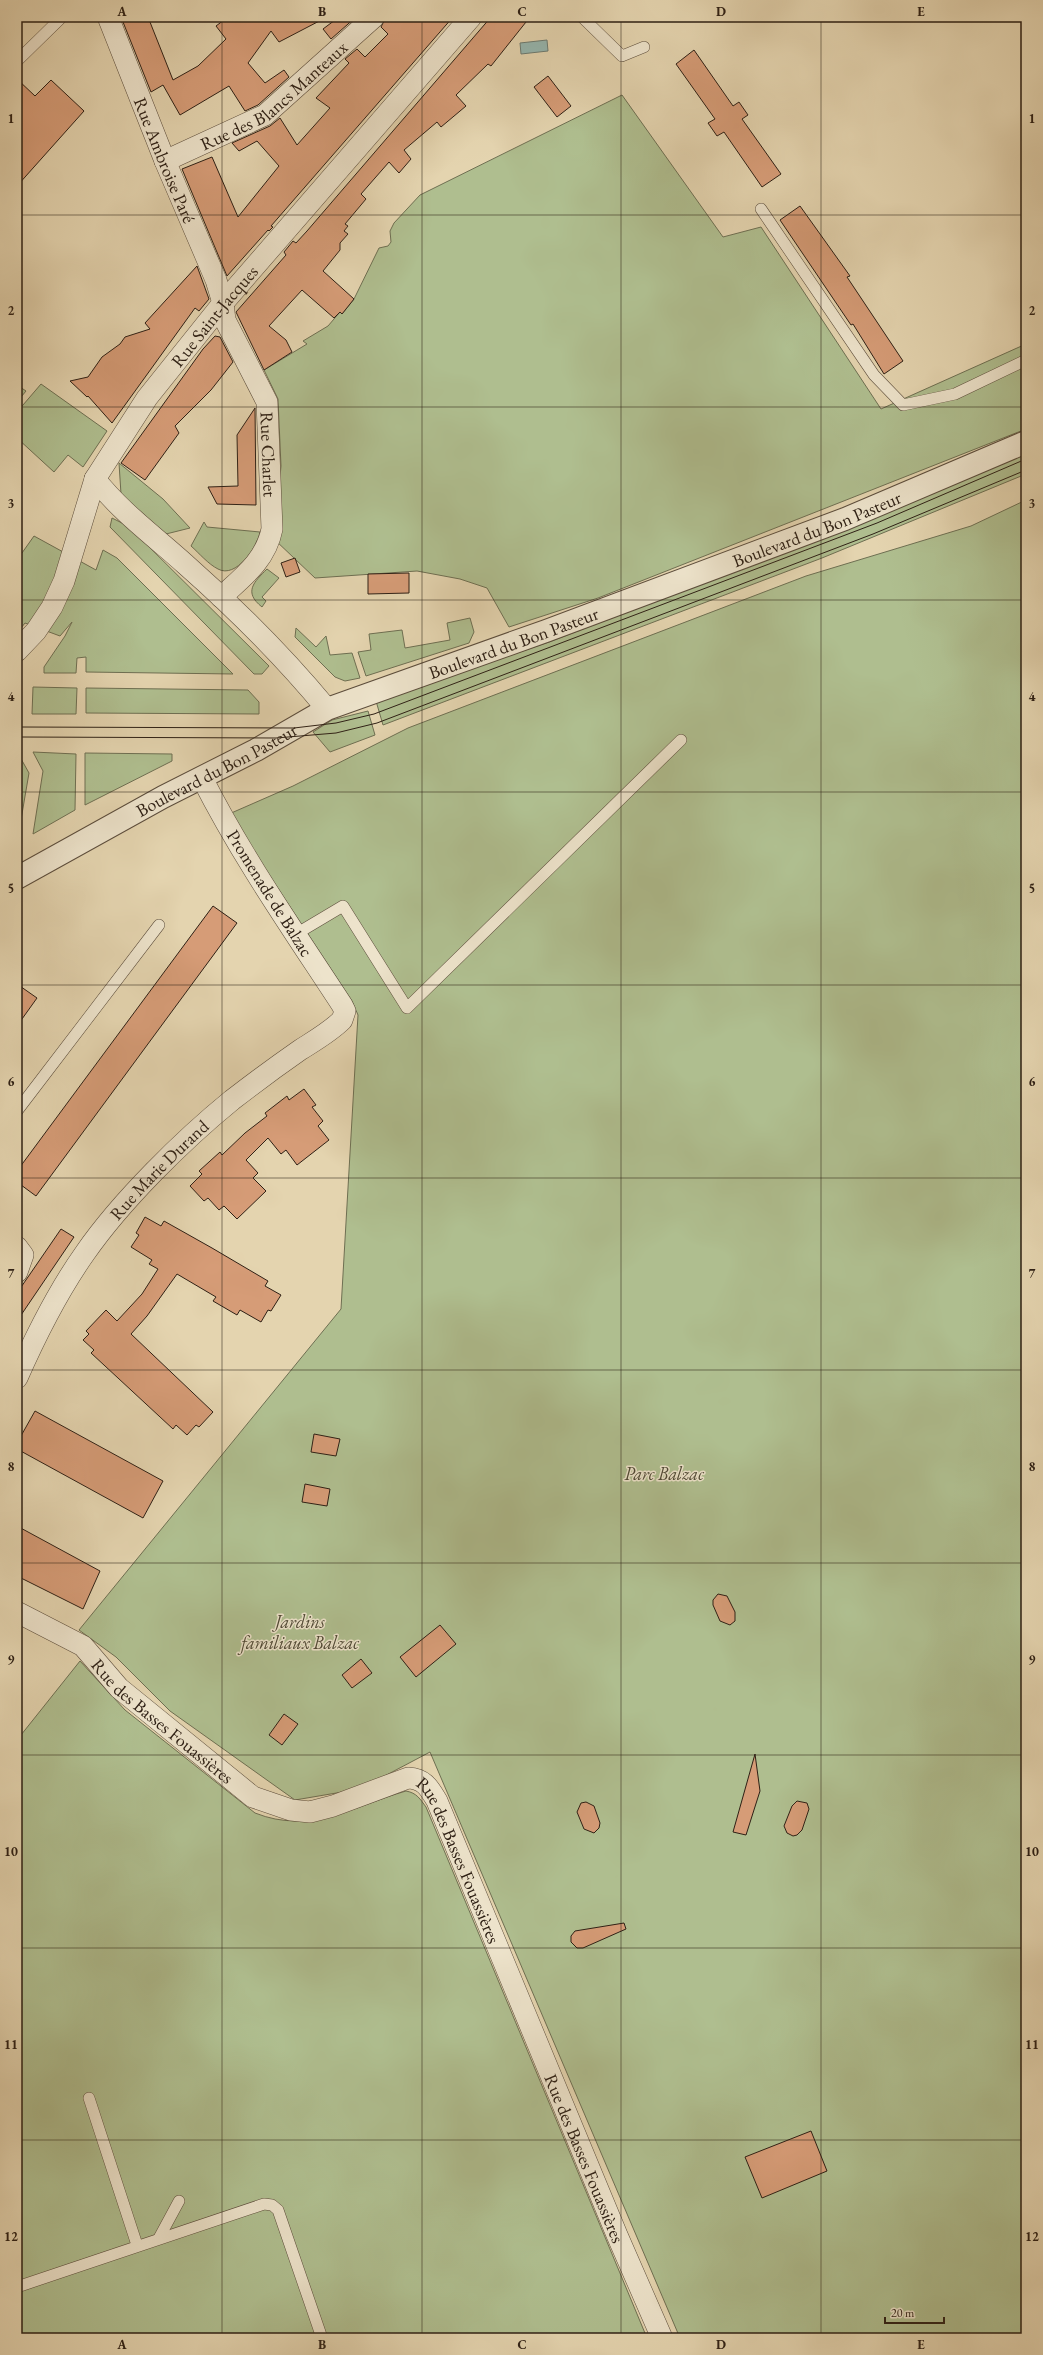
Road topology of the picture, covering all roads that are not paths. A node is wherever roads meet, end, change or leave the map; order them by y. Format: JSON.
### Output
{"nodes":[{"id":1,"x":62,"y":17,"type":"edge"},
{"id":2,"x":108,"y":17,"type":"edge"},
{"id":3,"x":374,"y":17,"type":"edge"},
{"id":4,"x":471,"y":17,"type":"edge"},
{"id":5,"x":582,"y":17,"type":"edge"},
{"id":6,"x":644,"y":47,"type":"dead end"},
{"id":7,"x":17,"y":61,"type":"edge"},
{"id":8,"x":165,"y":161,"type":"junction"},
{"id":9,"x":761,"y":209,"type":"dead end"},
{"id":10,"x":223,"y":303,"type":"junction"},
{"id":11,"x":1026,"y":360,"type":"edge"},
{"id":12,"x":1026,"y":442,"type":"edge"},
{"id":13,"x":95,"y":479,"type":"junction"},
{"id":14,"x":221,"y":597,"type":"junction"},
{"id":15,"x":17,"y":651,"type":"edge"},
{"id":16,"x":327,"y":709,"type":"junction"},
{"id":17,"x":681,"y":740,"type":"dead end"},
{"id":18,"x":202,"y":778,"type":"junction"},
{"id":19,"x":17,"y":878,"type":"edge"},
{"id":20,"x":159,"y":925,"type":"dead end"},
{"id":21,"x":296,"y":934,"type":"junction"},
{"id":22,"x":342,"y":1005,"type":"joint"},
{"id":23,"x":17,"y":1111,"type":"edge"},
{"id":24,"x":17,"y":1247,"type":"edge"},
{"id":25,"x":17,"y":1272,"type":"edge"},
{"id":26,"x":17,"y":1378,"type":"edge"},
{"id":27,"x":17,"y":1612,"type":"edge"},
{"id":28,"x":89,"y":2098,"type":"dead end"},
{"id":29,"x":179,"y":2201,"type":"dead end"},
{"id":30,"x":159,"y":2238,"type":"junction"},
{"id":31,"x":137,"y":2245,"type":"junction"},
{"id":32,"x":17,"y":2287,"type":"edge"},
{"id":33,"x":322,"y":2338,"type":"edge"},
{"id":34,"x":662,"y":2338,"type":"edge"}],
"edges":[{"from":1,"to":7,"type":"lane"},
{"from":2,"to":8,"type":"street","name":"Rue Ambroise Paré"},
{"from":3,"to":8,"type":"street","name":"Rue des Blancs Manteaux"},
{"from":4,"to":10,"type":"street","name":"Rue Saint-Jacques"},
{"from":5,"to":6,"type":"lane"},
{"from":8,"to":10,"type":"street","name":"Rue Ambroise Paré"},
{"from":9,"to":11,"type":"lane"},
{"from":10,"to":13,"type":"street","name":"Rue Saint-Jacques"},
{"from":10,"to":14,"type":"street","name":"Rue Charlet"},
{"from":12,"to":16,"type":"street","name":"Boulevard du Bon Pasteur"},
{"from":13,"to":14,"type":"street"},
{"from":13,"to":15,"type":"street","name":"Rue Saint-Jacques"},
{"from":14,"to":16,"type":"street"},
{"from":16,"to":18,"type":"street","name":"Boulevard du Bon Pasteur"},
{"from":17,"to":21,"type":"lane"},
{"from":18,"to":19,"type":"street","name":"Boulevard du Bon Pasteur"},
{"from":18,"to":21,"type":"street","name":"Promenade de Balzac"},
{"from":20,"to":23,"type":"lane"},
{"from":21,"to":22,"type":"street","name":"Promenade de Balzac"},
{"from":22,"to":26,"type":"street","name":"Rue Marie Durand"},
{"from":24,"to":25,"type":"street"},
{"from":27,"to":34,"type":"street","name":"Rue des Basses Fouassières"},
{"from":28,"to":31,"type":"lane"},
{"from":29,"to":30,"type":"lane"},
{"from":30,"to":31,"type":"lane"},
{"from":30,"to":33,"type":"lane"},
{"from":31,"to":32,"type":"lane"}]}
